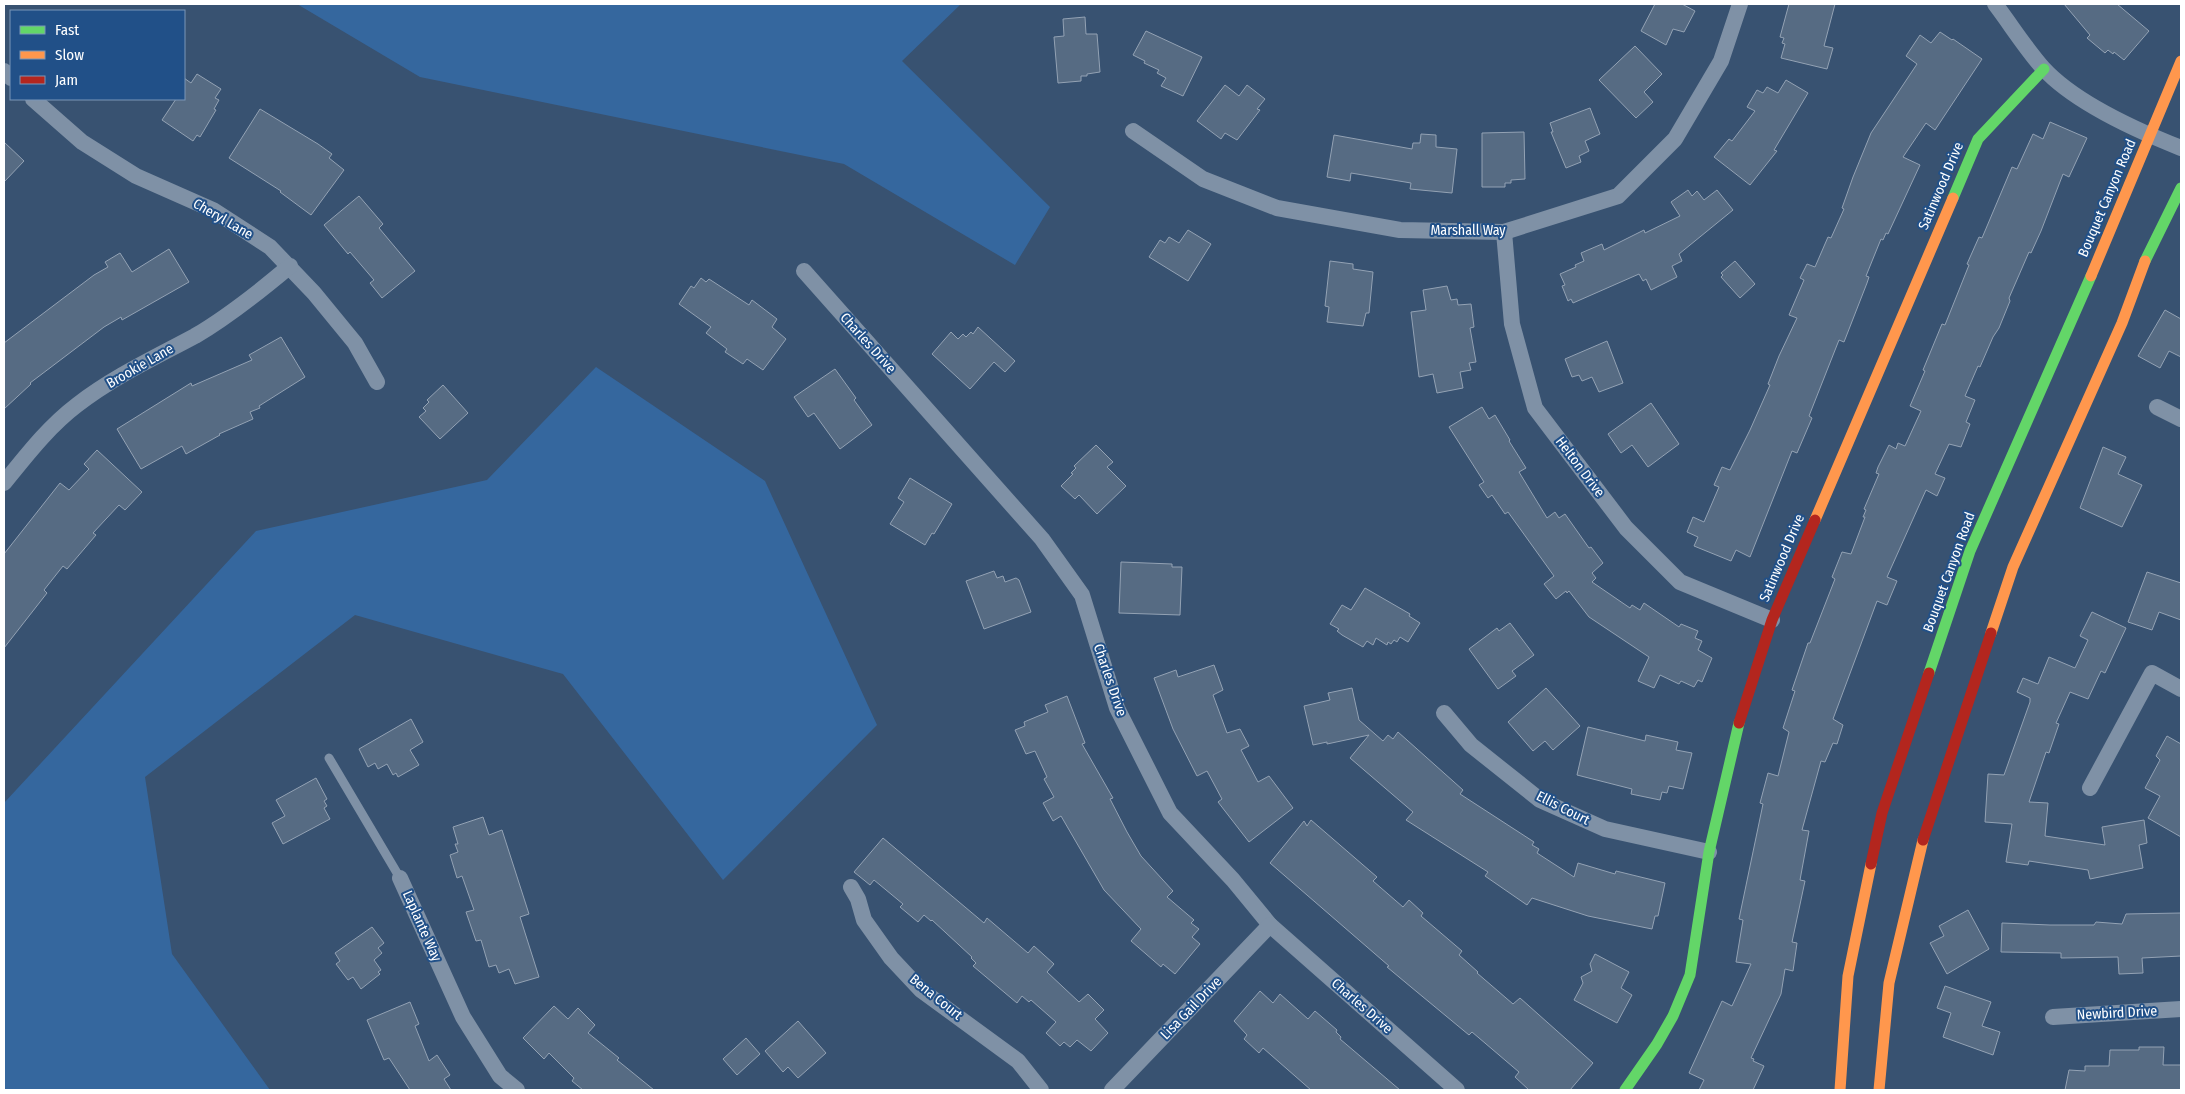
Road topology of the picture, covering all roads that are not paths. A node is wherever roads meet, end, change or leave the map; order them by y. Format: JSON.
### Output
{"nodes":[{"id":1,"x":1740,"y":4,"type":"edge"},
{"id":2,"x":1995,"y":4,"type":"edge"},
{"id":3,"x":2181,"y":61,"type":"edge"},
{"id":4,"x":2044,"y":69,"type":"junction"},
{"id":5,"x":34,"y":100,"type":"edge"},
{"id":6,"x":1133,"y":131,"type":"dead end"},
{"id":7,"x":2150,"y":136,"type":"junction"},
{"id":8,"x":2181,"y":148,"type":"edge"},
{"id":9,"x":2181,"y":188,"type":"edge"},
{"id":10,"x":1504,"y":232,"type":"junction"},
{"id":11,"x":290,"y":266,"type":"junction"},
{"id":12,"x":804,"y":271,"type":"dead end"},
{"id":13,"x":376,"y":382,"type":"dead end"},
{"id":14,"x":2157,"y":407,"type":"dead end"},
{"id":15,"x":2181,"y":419,"type":"edge"},
{"id":16,"x":4,"y":483,"type":"edge"},
{"id":17,"x":1772,"y":620,"type":"junction"},
{"id":18,"x":2181,"y":689,"type":"edge"},
{"id":19,"x":1444,"y":713,"type":"dead end"},
{"id":20,"x":329,"y":758,"type":"dead end"},
{"id":21,"x":2090,"y":788,"type":"dead end"},
{"id":22,"x":1709,"y":852,"type":"junction"},
{"id":23,"x":400,"y":878,"type":"joint"},
{"id":24,"x":852,"y":887,"type":"dead end"},
{"id":25,"x":1270,"y":925,"type":"junction"},
{"id":26,"x":2181,"y":1009,"type":"edge"},
{"id":27,"x":2053,"y":1016,"type":"dead end"},
{"id":28,"x":517,"y":1090,"type":"edge"},
{"id":29,"x":1041,"y":1090,"type":"edge"},
{"id":30,"x":1112,"y":1090,"type":"edge"},
{"id":31,"x":1457,"y":1090,"type":"edge"},
{"id":32,"x":1625,"y":1090,"type":"edge"},
{"id":33,"x":1840,"y":1090,"type":"edge"},
{"id":34,"x":1880,"y":1090,"type":"edge"}],
"edges":[{"from":1,"to":10,"type":"street","name":"Marshall Way"},
{"from":2,"to":4,"type":"street"},
{"from":3,"to":7,"type":"main road","name":"Bouquet Canyon Road"},
{"from":4,"to":7,"type":"street"},
{"from":4,"to":17,"type":"main road","name":"Satinwood Drive"},
{"from":5,"to":11,"type":"street","name":"Cheryl Lane"},
{"from":6,"to":10,"type":"street","name":"Marshall Way"},
{"from":7,"to":8,"type":"street"},
{"from":7,"to":33,"type":"main road","name":"Bouquet Canyon Road"},
{"from":9,"to":34,"type":"main road"},
{"from":10,"to":17,"type":"street","name":"Helton Drive"},
{"from":11,"to":13,"type":"street","name":"Cheryl Lane"},
{"from":11,"to":16,"type":"street","name":"Brookie Lane"},
{"from":12,"to":25,"type":"street","name":"Charles Drive"},
{"from":14,"to":15,"type":"street"},
{"from":17,"to":22,"type":"main road","name":"Satinwood Drive"},
{"from":18,"to":21,"type":"street"},
{"from":19,"to":22,"type":"street","name":"Ellis Court"},
{"from":20,"to":23,"type":"lane","name":"Laplante Way"},
{"from":22,"to":32,"type":"main road","name":"Satinwood Drive"},
{"from":23,"to":28,"type":"street","name":"Laplante Way"},
{"from":24,"to":29,"type":"street","name":"Bena Court"},
{"from":25,"to":30,"type":"street","name":"Lisa Gail Drive"},
{"from":25,"to":31,"type":"street","name":"Charles Drive"},
{"from":26,"to":27,"type":"street","name":"Newbird Drive"}]}
